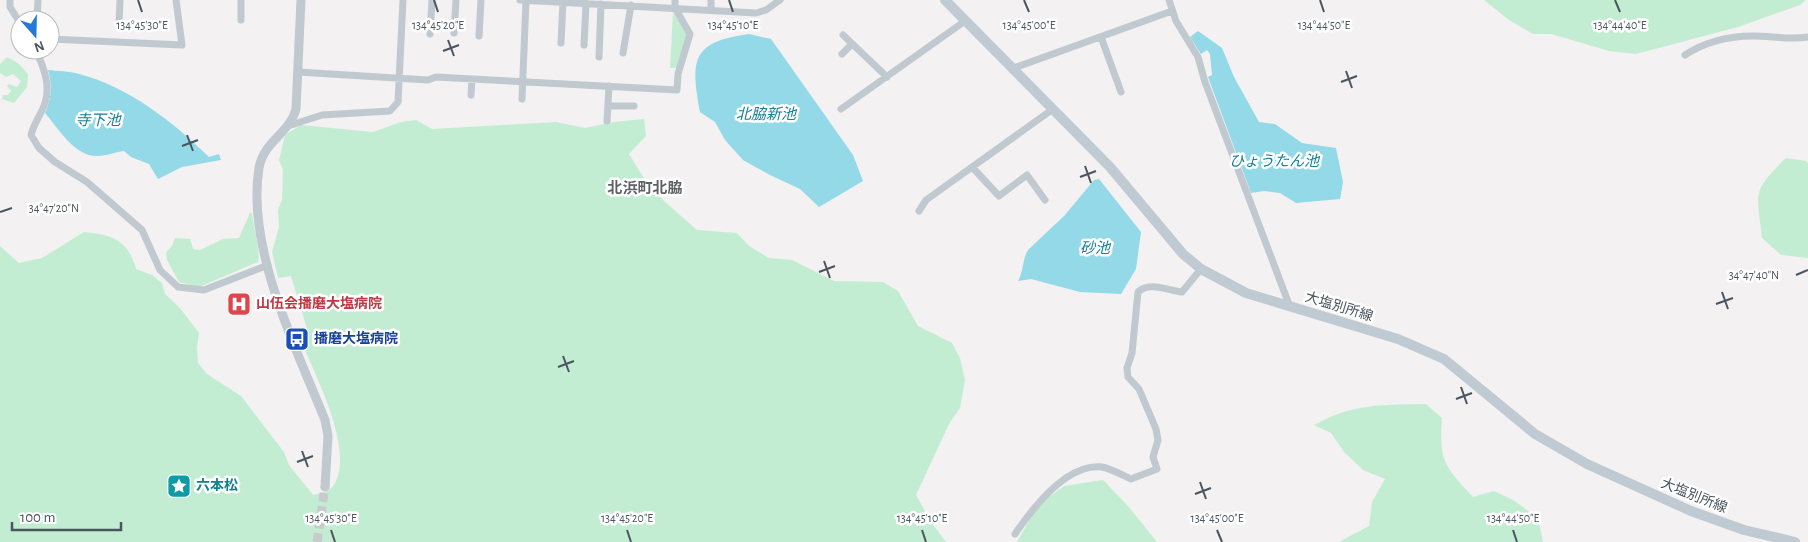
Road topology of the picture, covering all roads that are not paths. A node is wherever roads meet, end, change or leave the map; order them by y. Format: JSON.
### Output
{"nodes":[{"id":1,"x":38,"y":0,"type":"edge"},
{"id":2,"x":120,"y":0,"type":"edge"},
{"id":3,"x":176,"y":0,"type":"edge"},
{"id":4,"x":241,"y":0,"type":"edge"},
{"id":5,"x":301,"y":0,"type":"edge"},
{"id":6,"x":402,"y":0,"type":"edge"},
{"id":7,"x":432,"y":0,"type":"edge"},
{"id":8,"x":456,"y":0,"type":"edge"},
{"id":9,"x":481,"y":0,"type":"edge"},
{"id":10,"x":520,"y":0,"type":"edge"},
{"id":11,"x":526,"y":0,"type":"edge"},
{"id":12,"x":675,"y":0,"type":"edge"},
{"id":13,"x":711,"y":0,"type":"edge"},
{"id":14,"x":780,"y":0,"type":"edge"},
{"id":15,"x":945,"y":0,"type":"edge"},
{"id":16,"x":1169,"y":0,"type":"edge"},
{"id":17,"x":555,"y":1,"type":"edge"},
{"id":18,"x":563,"y":2,"type":"junction"},
{"id":19,"x":586,"y":3,"type":"junction"},
{"id":20,"x":601,"y":4,"type":"junction"},
{"id":21,"x":770,"y":4,"type":"edge"},
{"id":22,"x":631,"y":5,"type":"junction"},
{"id":23,"x":38,"y":8,"type":"joint"},
{"id":24,"x":46,"y":8,"type":"dead end"},
{"id":25,"x":675,"y":8,"type":"junction"},
{"id":26,"x":711,"y":10,"type":"junction"},
{"id":27,"x":1172,"y":10,"type":"junction"},
{"id":28,"x":241,"y":20,"type":"dead end"},
{"id":29,"x":965,"y":21,"type":"junction"},
{"id":30,"x":119,"y":23,"type":"dead end"},
{"id":31,"x":454,"y":33,"type":"dead end"},
{"id":32,"x":430,"y":34,"type":"dead end"},
{"id":33,"x":479,"y":36,"type":"dead end"},
{"id":34,"x":843,"y":36,"type":"dead end"},
{"id":35,"x":1101,"y":37,"type":"junction"},
{"id":36,"x":1808,"y":37,"type":"edge"},
{"id":37,"x":60,"y":39,"type":"edge"},
{"id":38,"x":561,"y":43,"type":"dead end"},
{"id":39,"x":854,"y":44,"type":"junction"},
{"id":40,"x":584,"y":45,"type":"dead end"},
{"id":41,"x":623,"y":53,"type":"dead end"},
{"id":42,"x":842,"y":54,"type":"dead end"},
{"id":43,"x":1685,"y":55,"type":"dead end"},
{"id":44,"x":599,"y":57,"type":"dead end"},
{"id":45,"x":40,"y":60,"type":"edge"},
{"id":46,"x":1014,"y":68,"type":"junction"},
{"id":47,"x":298,"y":72,"type":"junction"},
{"id":48,"x":399,"y":77,"type":"junction"},
{"id":49,"x":886,"y":77,"type":"junction"},
{"id":50,"x":472,"y":79,"type":"junction"},
{"id":51,"x":523,"y":81,"type":"junction"},
{"id":52,"x":609,"y":86,"type":"junction"},
{"id":53,"x":1122,"y":92,"type":"dead end"},
{"id":54,"x":471,"y":95,"type":"dead end"},
{"id":55,"x":522,"y":99,"type":"dead end"},
{"id":56,"x":608,"y":106,"type":"junction"},
{"id":57,"x":634,"y":106,"type":"dead end"},
{"id":58,"x":841,"y":109,"type":"dead end"},
{"id":59,"x":1053,"y":109,"type":"junction"},
{"id":60,"x":607,"y":121,"type":"dead end"},
{"id":61,"x":288,"y":126,"type":"junction"},
{"id":62,"x":972,"y":167,"type":"junction"},
{"id":63,"x":1045,"y":200,"type":"dead end"},
{"id":64,"x":919,"y":211,"type":"dead end"},
{"id":65,"x":268,"y":265,"type":"junction"},
{"id":66,"x":1201,"y":269,"type":"junction"},
{"id":67,"x":1290,"y":307,"type":"junction"},
{"id":68,"x":325,"y":487,"type":"tunnel mouth"},
{"id":69,"x":1015,"y":534,"type":"dead end"},
{"id":70,"x":1795,"y":542,"type":"edge"}],
"edges":[{"from":1,"to":23,"type":"street"},
{"from":2,"to":30,"type":"street"},
{"from":3,"to":37,"type":"street"},
{"from":4,"to":28,"type":"street"},
{"from":5,"to":47,"type":"street"},
{"from":6,"to":48,"type":"street"},
{"from":7,"to":32,"type":"street"},
{"from":8,"to":31,"type":"street"},
{"from":9,"to":33,"type":"street"},
{"from":10,"to":11,"type":"street"},
{"from":11,"to":17,"type":"street"},
{"from":11,"to":51,"type":"street"},
{"from":12,"to":25,"type":"street"},
{"from":13,"to":26,"type":"street"},
{"from":14,"to":21,"type":"street"},
{"from":15,"to":29,"type":"main road","name":"大塩別所線"},
{"from":16,"to":27,"type":"street"},
{"from":17,"to":18,"type":"street"},
{"from":18,"to":19,"type":"street"},
{"from":18,"to":38,"type":"street"},
{"from":19,"to":20,"type":"street"},
{"from":19,"to":40,"type":"street"},
{"from":20,"to":22,"type":"street"},
{"from":20,"to":44,"type":"street"},
{"from":21,"to":26,"type":"street"},
{"from":22,"to":25,"type":"street"},
{"from":22,"to":41,"type":"street"},
{"from":23,"to":24,"type":"street"},
{"from":25,"to":26,"type":"street"},
{"from":25,"to":52,"type":"street"},
{"from":27,"to":35,"type":"street"},
{"from":27,"to":67,"type":"street"},
{"from":29,"to":46,"type":"main road","name":"大塩別所線"},
{"from":29,"to":49,"type":"street"},
{"from":34,"to":39,"type":"street"},
{"from":35,"to":46,"type":"street"},
{"from":35,"to":53,"type":"street"},
{"from":36,"to":43,"type":"street"},
{"from":39,"to":42,"type":"street"},
{"from":39,"to":49,"type":"street"},
{"from":45,"to":65,"type":"street"},
{"from":46,"to":59,"type":"main road","name":"大塩別所線"},
{"from":47,"to":48,"type":"street"},
{"from":47,"to":61,"type":"street"},
{"from":48,"to":50,"type":"street"},
{"from":48,"to":61,"type":"street"},
{"from":49,"to":58,"type":"street"},
{"from":50,"to":51,"type":"street"},
{"from":50,"to":54,"type":"street"},
{"from":51,"to":52,"type":"street"},
{"from":51,"to":55,"type":"street"},
{"from":52,"to":56,"type":"street"},
{"from":56,"to":57,"type":"street"},
{"from":56,"to":60,"type":"street"},
{"from":59,"to":62,"type":"street"},
{"from":59,"to":66,"type":"main road","name":"大塩別所線"},
{"from":61,"to":65,"type":"street"},
{"from":62,"to":63,"type":"street"},
{"from":62,"to":64,"type":"street"},
{"from":65,"to":68,"type":"street"},
{"from":66,"to":67,"type":"main road","name":"大塩別所線"},
{"from":66,"to":69,"type":"street"},
{"from":67,"to":70,"type":"main road","name":"大塩別所線"}]}
